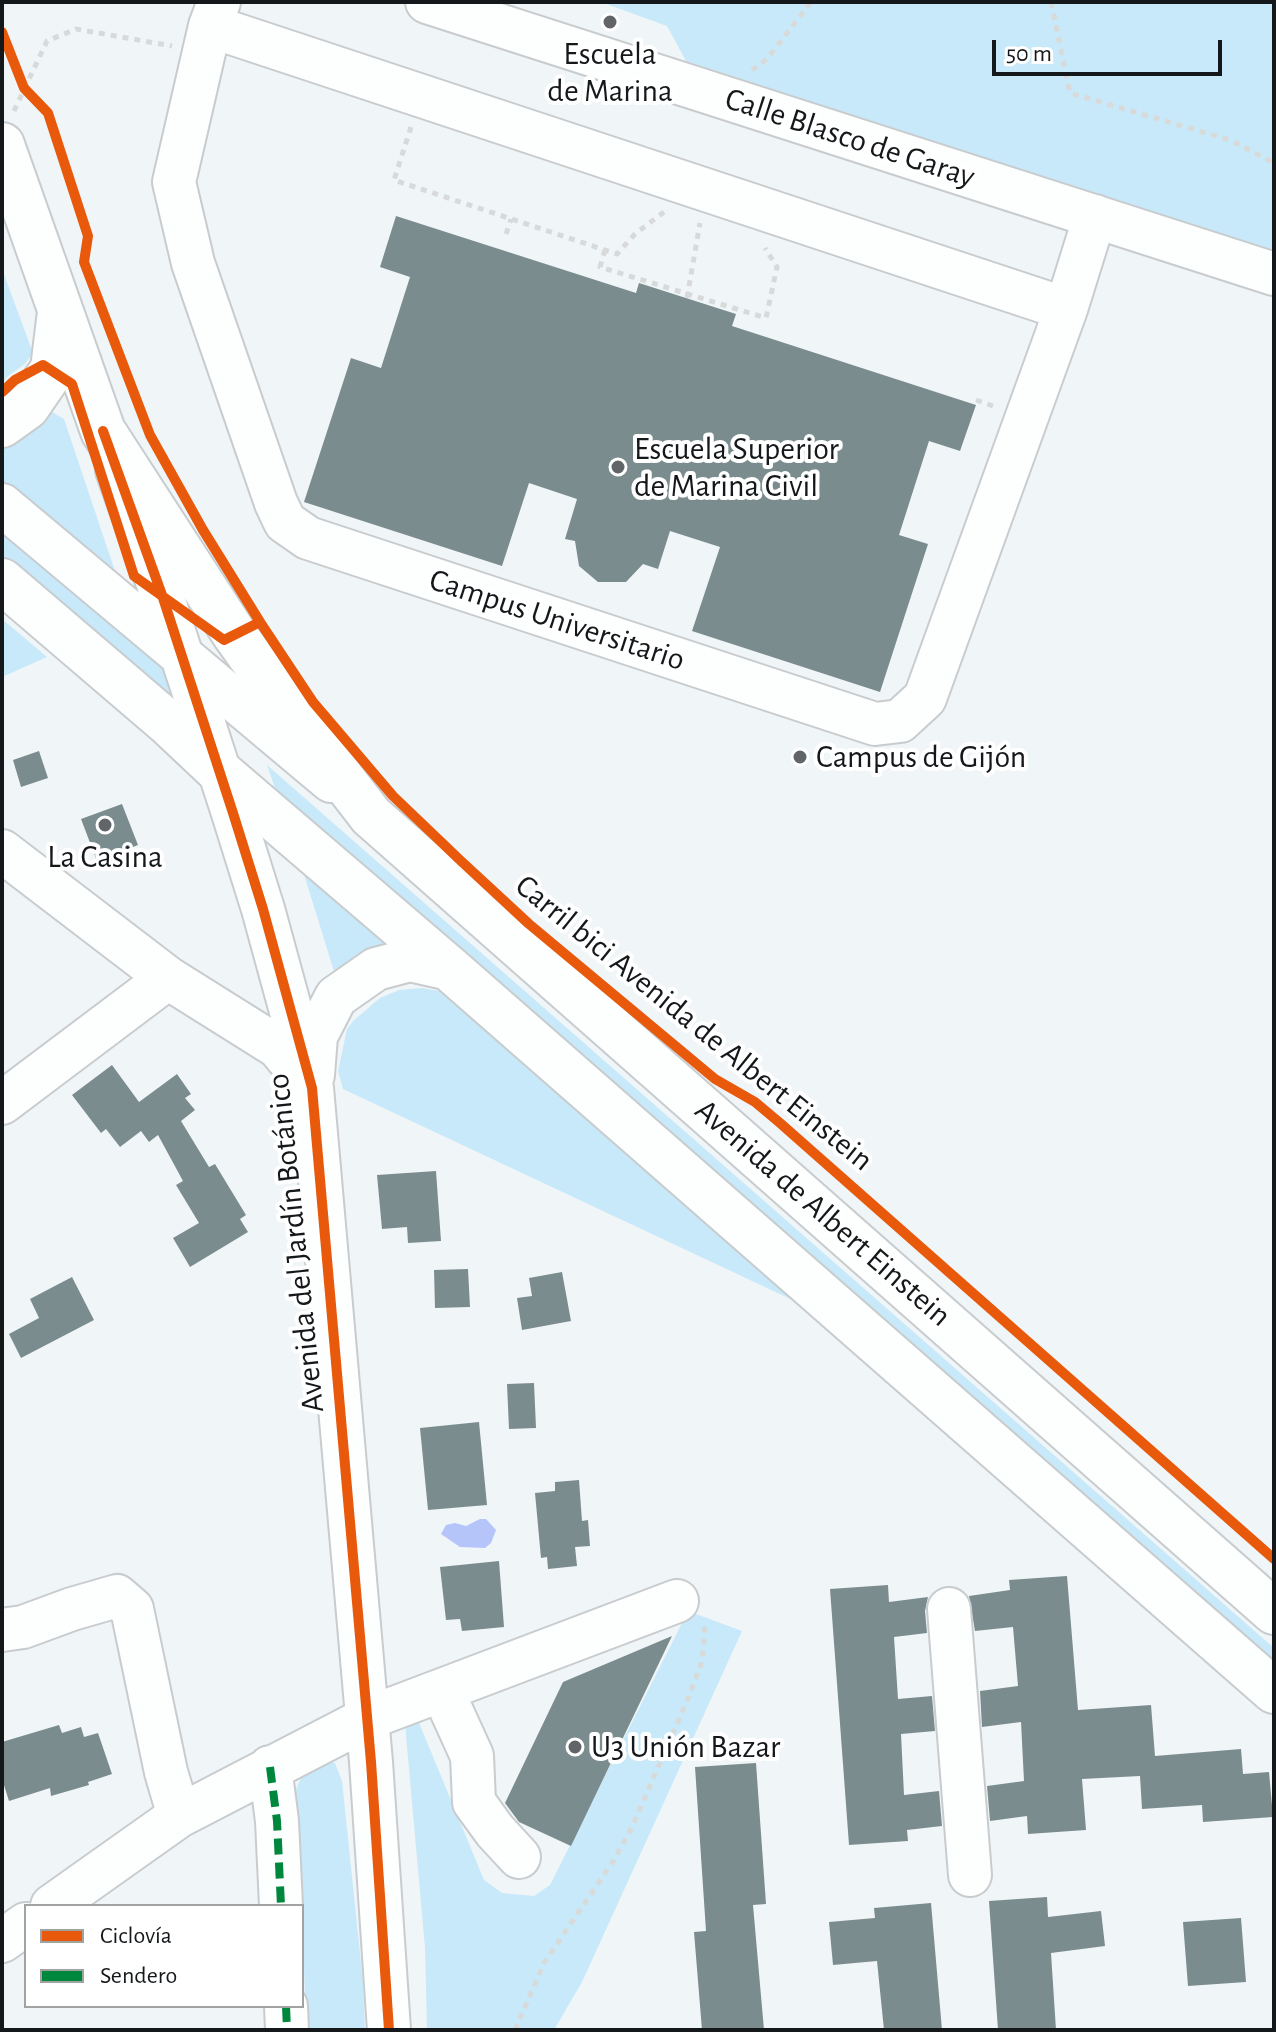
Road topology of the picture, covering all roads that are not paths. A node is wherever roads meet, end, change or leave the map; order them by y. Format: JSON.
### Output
{"nodes":[{"id":1,"x":427,"y":2,"type":"edge"},
{"id":2,"x":211,"y":27,"type":"edge"},
{"id":3,"x":7,"y":130,"type":"edge"},
{"id":4,"x":1095,"y":216,"type":"junction"},
{"id":5,"x":1274,"y":274,"type":"edge"},
{"id":6,"x":60,"y":306,"type":"junction"},
{"id":7,"x":1066,"y":309,"type":"junction"},
{"id":8,"x":2,"y":425,"type":"edge"},
{"id":9,"x":103,"y":431,"type":"junction"},
{"id":10,"x":2,"y":505,"type":"edge"},
{"id":11,"x":4,"y":584,"type":"edge"},
{"id":12,"x":182,"y":654,"type":"junction"},
{"id":13,"x":220,"y":772,"type":"junction"},
{"id":14,"x":371,"y":816,"type":"junction"},
{"id":15,"x":2,"y":851,"type":"edge"},
{"id":16,"x":450,"y":969,"type":"junction"},
{"id":17,"x":168,"y":978,"type":"junction"},
{"id":18,"x":312,"y":1088,"type":"junction"},
{"id":19,"x":2,"y":1103,"type":"edge"},
{"id":20,"x":677,"y":1601,"type":"road end"},
{"id":21,"x":949,"y":1609,"type":"dead end"},
{"id":22,"x":1274,"y":1612,"type":"edge"},
{"id":23,"x":2,"y":1630,"type":"edge"},
{"id":24,"x":442,"y":1690,"type":"junction"},
{"id":25,"x":1274,"y":1691,"type":"edge"},
{"id":26,"x":368,"y":1718,"type":"junction"},
{"id":27,"x":270,"y":1767,"type":"junction"},
{"id":28,"x":179,"y":1816,"type":"junction"},
{"id":29,"x":519,"y":1857,"type":"dead end"},
{"id":30,"x":970,"y":1875,"type":"dead end"},
{"id":31,"x":55,"y":1904,"type":"edge"},
{"id":32,"x":281,"y":1904,"type":"edge"},
{"id":33,"x":24,"y":1925,"type":"edge"},
{"id":34,"x":2,"y":1941,"type":"edge"},
{"id":35,"x":286,"y":2008,"type":"edge"},
{"id":36,"x":287,"y":2030,"type":"edge"},
{"id":37,"x":389,"y":2030,"type":"edge"}],
"edges":[{"from":1,"to":4,"type":"street","name":"Calle Blasco de Garay"},
{"from":2,"to":7,"type":"street"},
{"from":2,"to":7,"type":"street","name":"Campus Universitario"},
{"from":3,"to":6,"type":"highway","name":"Avenida del Jardín Botánico"},
{"from":4,"to":5,"type":"street","name":"Calle Blasco de Garay"},
{"from":4,"to":7,"type":"street","name":"Campus Universitario"},
{"from":6,"to":8,"type":"highway"},
{"from":6,"to":9,"type":"highway","name":"Avenida del Jardín Botánico"},
{"from":9,"to":12,"type":"street","name":"Avenida del Jardín Botánico"},
{"from":9,"to":14,"type":"highway","name":"Avenida de Albert Einstein"},
{"from":10,"to":12,"type":"street","name":"Avenida de Albert Einstein"},
{"from":11,"to":13,"type":"highway","name":"Avenida de Albert Einstein"},
{"from":12,"to":13,"type":"street","name":"Avenida del Jardín Botánico"},
{"from":12,"to":14,"type":"street","name":"Avenida de Albert Einstein"},
{"from":13,"to":16,"type":"highway","name":"Avenida de Albert Einstein"},
{"from":13,"to":18,"type":"street","name":"Avenida del Jardín Botánico"},
{"from":14,"to":22,"type":"highway","name":"Avenida de Albert Einstein"},
{"from":15,"to":17,"type":"street"},
{"from":16,"to":18,"type":"street","name":"Avenida de Albert Einstein"},
{"from":16,"to":25,"type":"highway","name":"Avenida de Albert Einstein"},
{"from":17,"to":18,"type":"street"},
{"from":17,"to":19,"type":"street"},
{"from":18,"to":26,"type":"street","name":"Avenida del Jardín Botánico"},
{"from":20,"to":24,"type":"street"},
{"from":21,"to":30,"type":"street"},
{"from":23,"to":28,"type":"street"},
{"from":24,"to":26,"type":"street"},
{"from":24,"to":29,"type":"street"},
{"from":26,"to":27,"type":"street"},
{"from":26,"to":37,"type":"street","name":"Avenida del Jardín Botánico"},
{"from":27,"to":28,"type":"street"},
{"from":27,"to":32,"type":"street"},
{"from":28,"to":31,"type":"street"},
{"from":33,"to":34,"type":"street"},
{"from":35,"to":36,"type":"street"}]}
